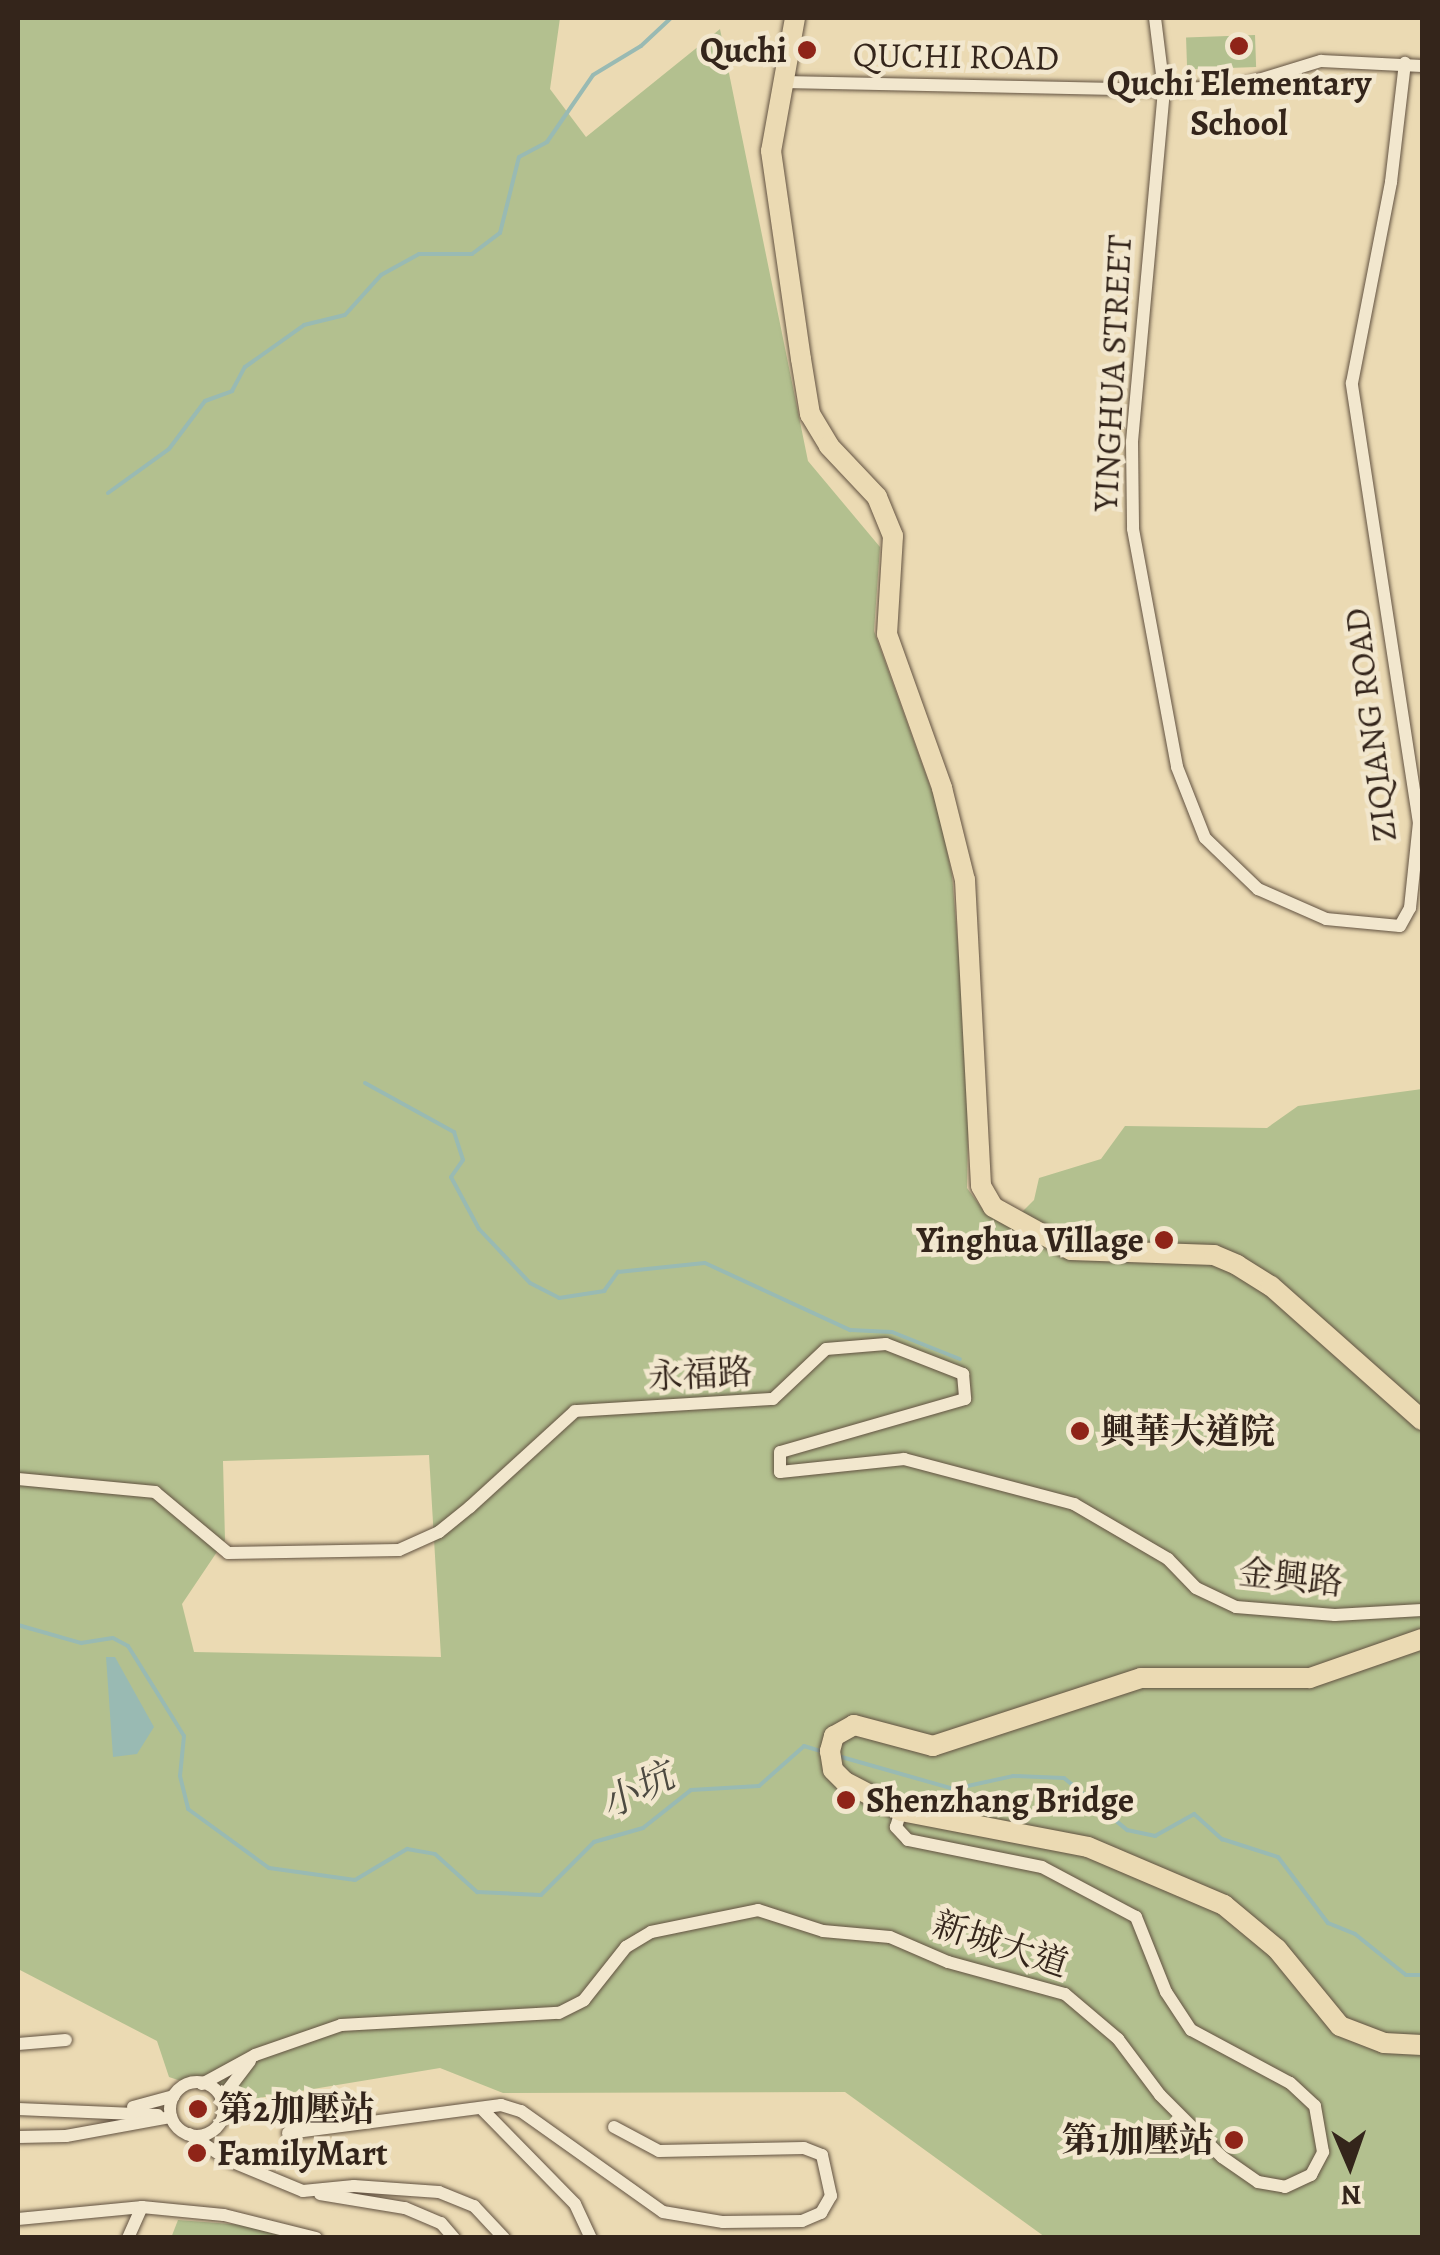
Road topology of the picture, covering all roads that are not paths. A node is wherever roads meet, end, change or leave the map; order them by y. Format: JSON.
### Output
{"nodes":[{"id":1,"x":796,"y":18,"type":"edge"},
{"id":2,"x":1155,"y":18,"type":"edge"},
{"id":3,"x":1405,"y":63,"type":"junction"},
{"id":4,"x":1422,"y":66,"type":"edge"},
{"id":5,"x":784,"y":82,"type":"junction"},
{"id":6,"x":1164,"y":90,"type":"junction"},
{"id":7,"x":1363,"y":924,"type":"joint"},
{"id":8,"x":1422,"y":1420,"type":"edge"},
{"id":9,"x":18,"y":1479,"type":"edge"},
{"id":10,"x":1168,"y":1558,"type":"joint"},
{"id":11,"x":1422,"y":1610,"type":"edge"},
{"id":12,"x":1422,"y":1639,"type":"edge"},
{"id":13,"x":901,"y":1811,"type":"junction"},
{"id":14,"x":66,"y":2040,"type":"dead end"},
{"id":15,"x":18,"y":2044,"type":"edge"},
{"id":16,"x":1422,"y":2045,"type":"edge"},
{"id":17,"x":254,"y":2055,"type":"junction"},
{"id":18,"x":202,"y":2084,"type":"junction"},
{"id":19,"x":174,"y":2096,"type":"junction"},
{"id":20,"x":221,"y":2099,"type":"junction"},
{"id":21,"x":481,"y":2108,"type":"junction"},
{"id":22,"x":18,"y":2109,"type":"edge"},
{"id":23,"x":123,"y":2110,"type":"junction"},
{"id":24,"x":171,"y":2116,"type":"junction"},
{"id":25,"x":614,"y":2127,"type":"dead end"},
{"id":26,"x":216,"y":2128,"type":"junction"},
{"id":27,"x":288,"y":2133,"type":"dead end"},
{"id":28,"x":188,"y":2134,"type":"junction"},
{"id":29,"x":18,"y":2138,"type":"edge"},
{"id":30,"x":228,"y":2160,"type":"junction"},
{"id":31,"x":303,"y":2191,"type":"junction"},
{"id":32,"x":142,"y":2207,"type":"junction"},
{"id":33,"x":18,"y":2220,"type":"edge"},
{"id":34,"x":128,"y":2238,"type":"edge"},
{"id":35,"x":316,"y":2238,"type":"edge"},
{"id":36,"x":454,"y":2238,"type":"edge"},
{"id":37,"x":504,"y":2238,"type":"edge"},
{"id":38,"x":591,"y":2238,"type":"edge"}],
"edges":[{"from":1,"to":5,"type":"main road"},
{"from":2,"to":6,"type":"street","name":"YINGHUA STREET"},
{"from":3,"to":4,"type":"street","name":"QUCHI ROAD"},
{"from":3,"to":6,"type":"street","name":"QUCHI ROAD"},
{"from":3,"to":7,"type":"street","name":"ZIQIANG ROAD"},
{"from":5,"to":6,"type":"street","name":"QUCHI ROAD"},
{"from":5,"to":8,"type":"main road"},
{"from":6,"to":7,"type":"street","name":"YINGHUA STREET"},
{"from":9,"to":10,"type":"street","name":"永福路"},
{"from":10,"to":11,"type":"street","name":"金興路"},
{"from":12,"to":13,"type":"main road"},
{"from":13,"to":16,"type":"main road"},
{"from":13,"to":17,"type":"street","name":"新城大道"},
{"from":14,"to":15,"type":"street"},
{"from":17,"to":18,"type":"street","name":"新城大道"},
{"from":17,"to":20,"type":"street"},
{"from":18,"to":19,"type":"street"},
{"from":18,"to":20,"type":"street"},
{"from":19,"to":23,"type":"street"},
{"from":19,"to":24,"type":"street"},
{"from":20,"to":26,"type":"street"},
{"from":21,"to":25,"type":"street"},
{"from":21,"to":27,"type":"street"},
{"from":21,"to":38,"type":"street"},
{"from":22,"to":23,"type":"street"},
{"from":23,"to":24,"type":"street"},
{"from":24,"to":28,"type":"street"},
{"from":24,"to":29,"type":"street"},
{"from":26,"to":28,"type":"street"},
{"from":26,"to":30,"type":"street"},
{"from":28,"to":30,"type":"street"},
{"from":30,"to":31,"type":"street"},
{"from":31,"to":36,"type":"street"},
{"from":31,"to":37,"type":"street"},
{"from":32,"to":33,"type":"street"},
{"from":32,"to":34,"type":"street"},
{"from":32,"to":35,"type":"street"}]}
